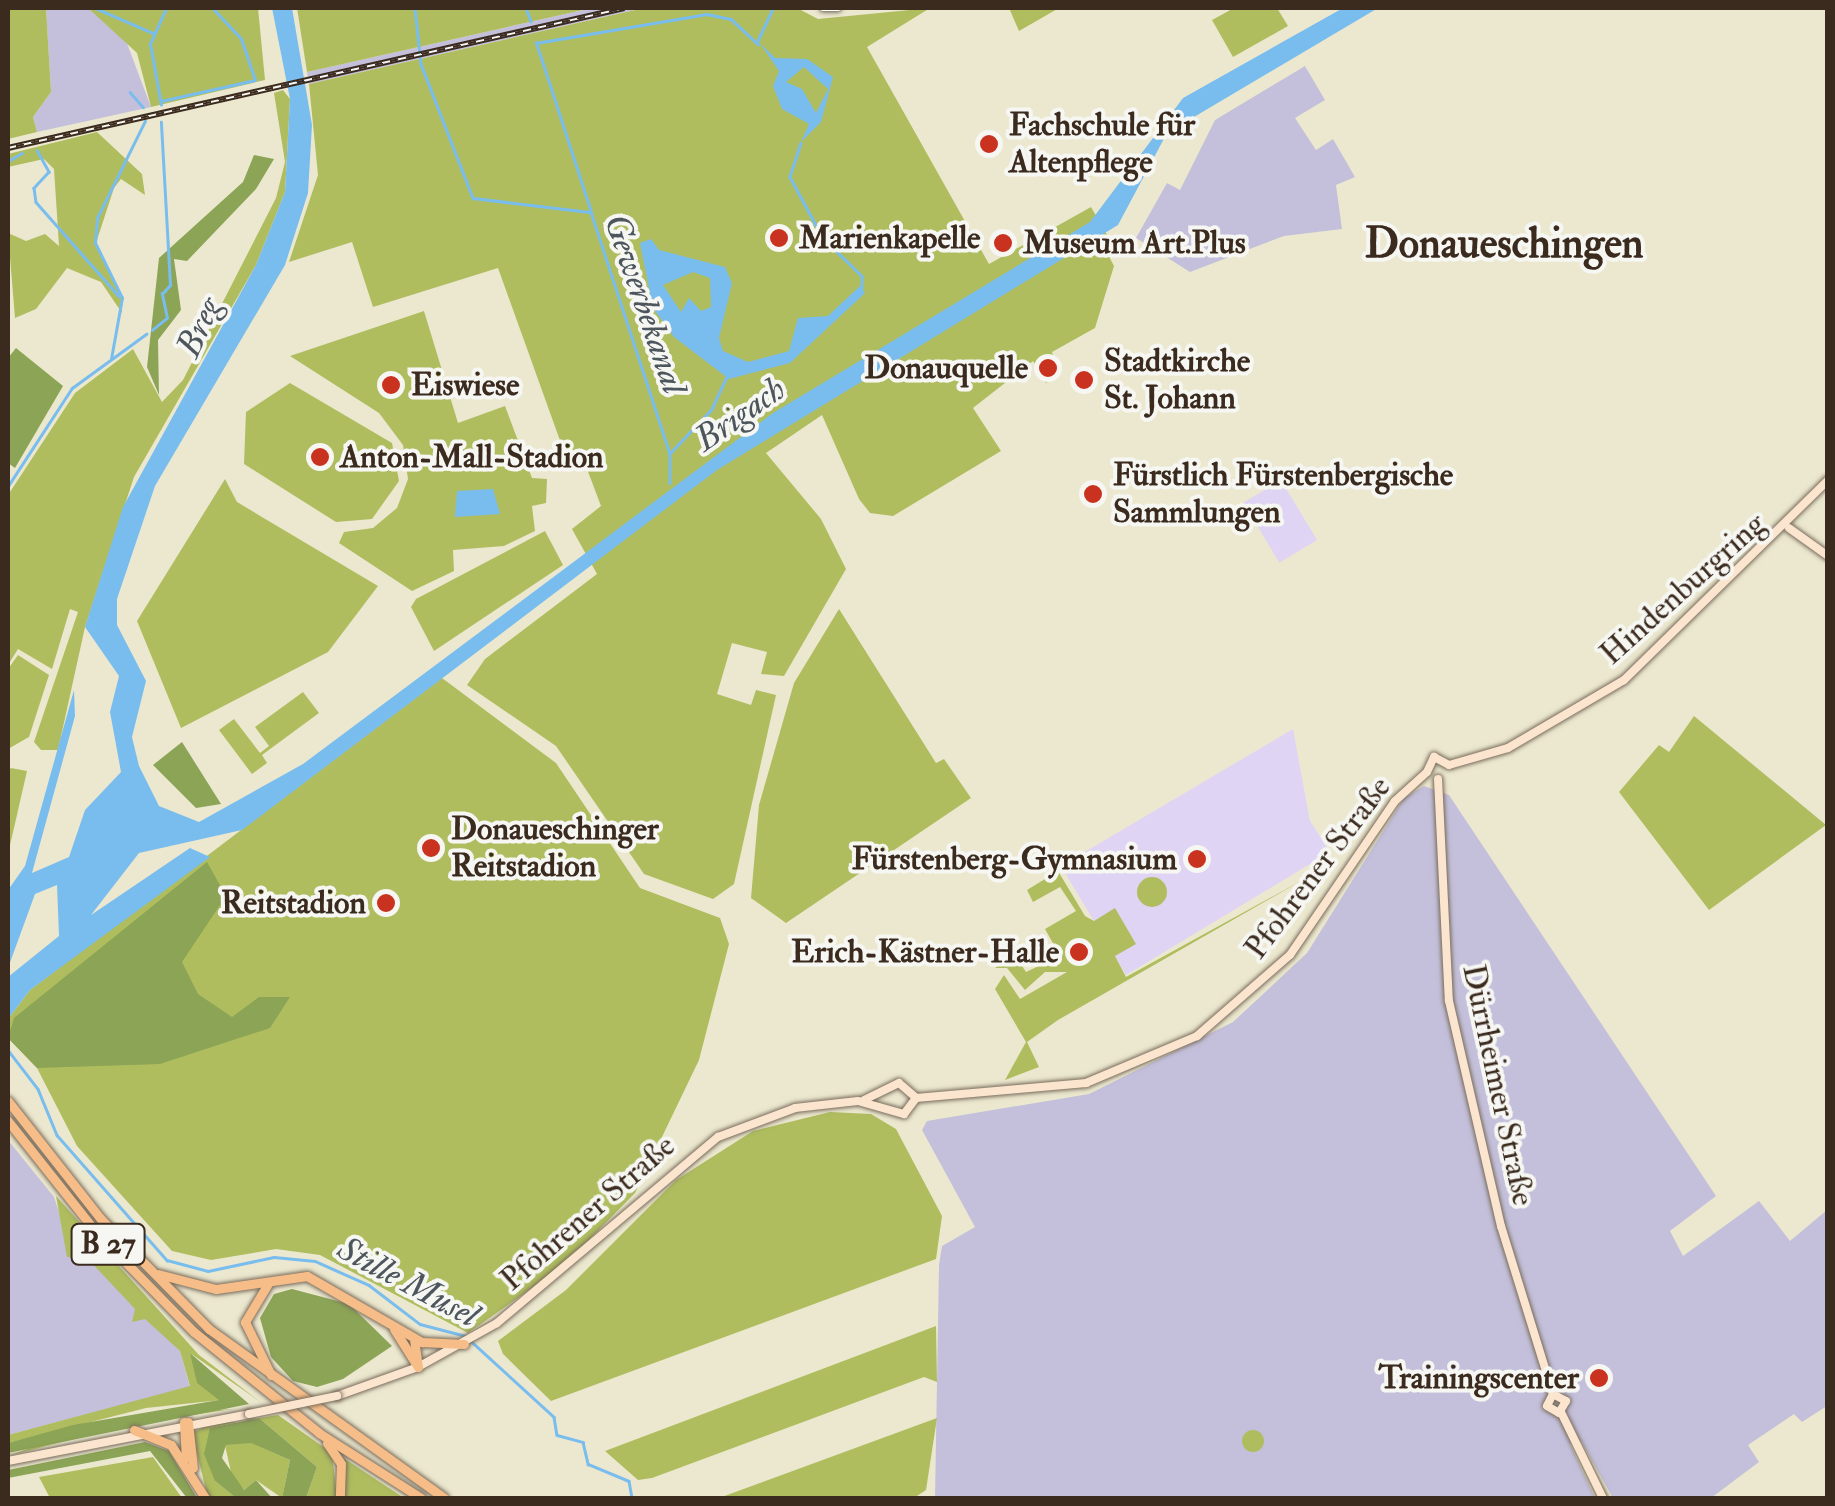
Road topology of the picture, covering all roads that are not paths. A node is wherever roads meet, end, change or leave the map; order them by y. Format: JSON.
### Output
{"nodes":[{"id":1,"x":823,"y":8,"type":"edge"},
{"id":2,"x":838,"y":8,"type":"edge"},
{"id":3,"x":1828,"y":480,"type":"edge"},
{"id":4,"x":1789,"y":528,"type":"junction"},
{"id":5,"x":1828,"y":556,"type":"edge"},
{"id":6,"x":1449,"y":766,"type":"junction"},
{"id":7,"x":1427,"y":772,"type":"junction"},
{"id":8,"x":1438,"y":779,"type":"junction"},
{"id":9,"x":887,"y":1091,"type":"junction"},
{"id":10,"x":916,"y":1098,"type":"junction"},
{"id":11,"x":8,"y":1101,"type":"edge"},
{"id":12,"x":858,"y":1101,"type":"junction"},
{"id":13,"x":890,"y":1109,"type":"junction"},
{"id":14,"x":8,"y":1121,"type":"edge"},
{"id":15,"x":143,"y":1264,"type":"junction"},
{"id":16,"x":276,"y":1278,"type":"junction"},
{"id":17,"x":389,"y":1323,"type":"junction"},
{"id":18,"x":414,"y":1338,"type":"junction"},
{"id":19,"x":464,"y":1344,"type":"junction"},
{"id":20,"x":418,"y":1367,"type":"junction"},
{"id":21,"x":1553,"y":1394,"type":"junction"},
{"id":22,"x":290,"y":1395,"type":"junction"},
{"id":23,"x":1561,"y":1412,"type":"junction"},
{"id":24,"x":186,"y":1422,"type":"junction"},
{"id":25,"x":134,"y":1430,"type":"junction"},
{"id":26,"x":319,"y":1433,"type":"junction"},
{"id":27,"x":8,"y":1460,"type":"edge"},
{"id":28,"x":187,"y":1464,"type":"junction"},
{"id":29,"x":196,"y":1485,"type":"junction"},
{"id":30,"x":205,"y":1498,"type":"edge"},
{"id":31,"x":340,"y":1498,"type":"edge"},
{"id":32,"x":421,"y":1498,"type":"edge"},
{"id":33,"x":444,"y":1498,"type":"edge"},
{"id":34,"x":1604,"y":1498,"type":"edge"}],
"edges":[{"from":1,"to":2,"type":"street"},
{"from":3,"to":4,"type":"main road","name":"Hindenburgring"},
{"from":4,"to":5,"type":"main road"},
{"from":4,"to":6,"type":"main road","name":"Hindenburgring"},
{"from":6,"to":7,"type":"main road","name":"Hindenburgring"},
{"from":6,"to":8,"type":"main road"},
{"from":7,"to":8,"type":"main road"},
{"from":7,"to":10,"type":"main road","name":"Pfohrener Straße"},
{"from":8,"to":21,"type":"main road","name":"Dürrheimer Straße"},
{"from":9,"to":10,"type":"main road"},
{"from":9,"to":12,"type":"main road","name":"Pfohrener Straße"},
{"from":9,"to":13,"type":"main road"},
{"from":10,"to":13,"type":"main road"},
{"from":11,"to":15,"type":"highway","number":"B 27"},
{"from":12,"to":13,"type":"main road","name":"Pfohrener Straße"},
{"from":12,"to":19,"type":"main road","name":"Pfohrener Straße"},
{"from":14,"to":26,"type":"highway","number":"B 27"},
{"from":15,"to":16,"type":"highway"},
{"from":15,"to":22,"type":"highway","number":"B 27"},
{"from":16,"to":17,"type":"highway"},
{"from":16,"to":22,"type":"highway"},
{"from":17,"to":18,"type":"highway"},
{"from":17,"to":20,"type":"highway"},
{"from":18,"to":19,"type":"highway"},
{"from":18,"to":20,"type":"highway"},
{"from":19,"to":20,"type":"main road","name":"Pfohrener Straße"},
{"from":20,"to":24,"type":"main road","name":"Pfohrener Straße","bridge":true},
{"from":21,"to":23,"type":"main road","name":"Dürrheimer Straße"},
{"from":21,"to":23,"type":"main road","name":"Dürrheimer Straße"},
{"from":22,"to":33,"type":"highway","number":"B 27"},
{"from":23,"to":34,"type":"main road","name":"Dürrheimer Straße"},
{"from":24,"to":25,"type":"main road","name":"Pfohrener Straße"},
{"from":24,"to":28,"type":"highway"},
{"from":24,"to":29,"type":"highway"},
{"from":25,"to":27,"type":"main road","name":"Pfohrener Straße"},
{"from":25,"to":28,"type":"highway"},
{"from":26,"to":31,"type":"highway"},
{"from":26,"to":32,"type":"highway","number":"B 27"},
{"from":28,"to":29,"type":"highway"},
{"from":29,"to":30,"type":"highway"}]}
